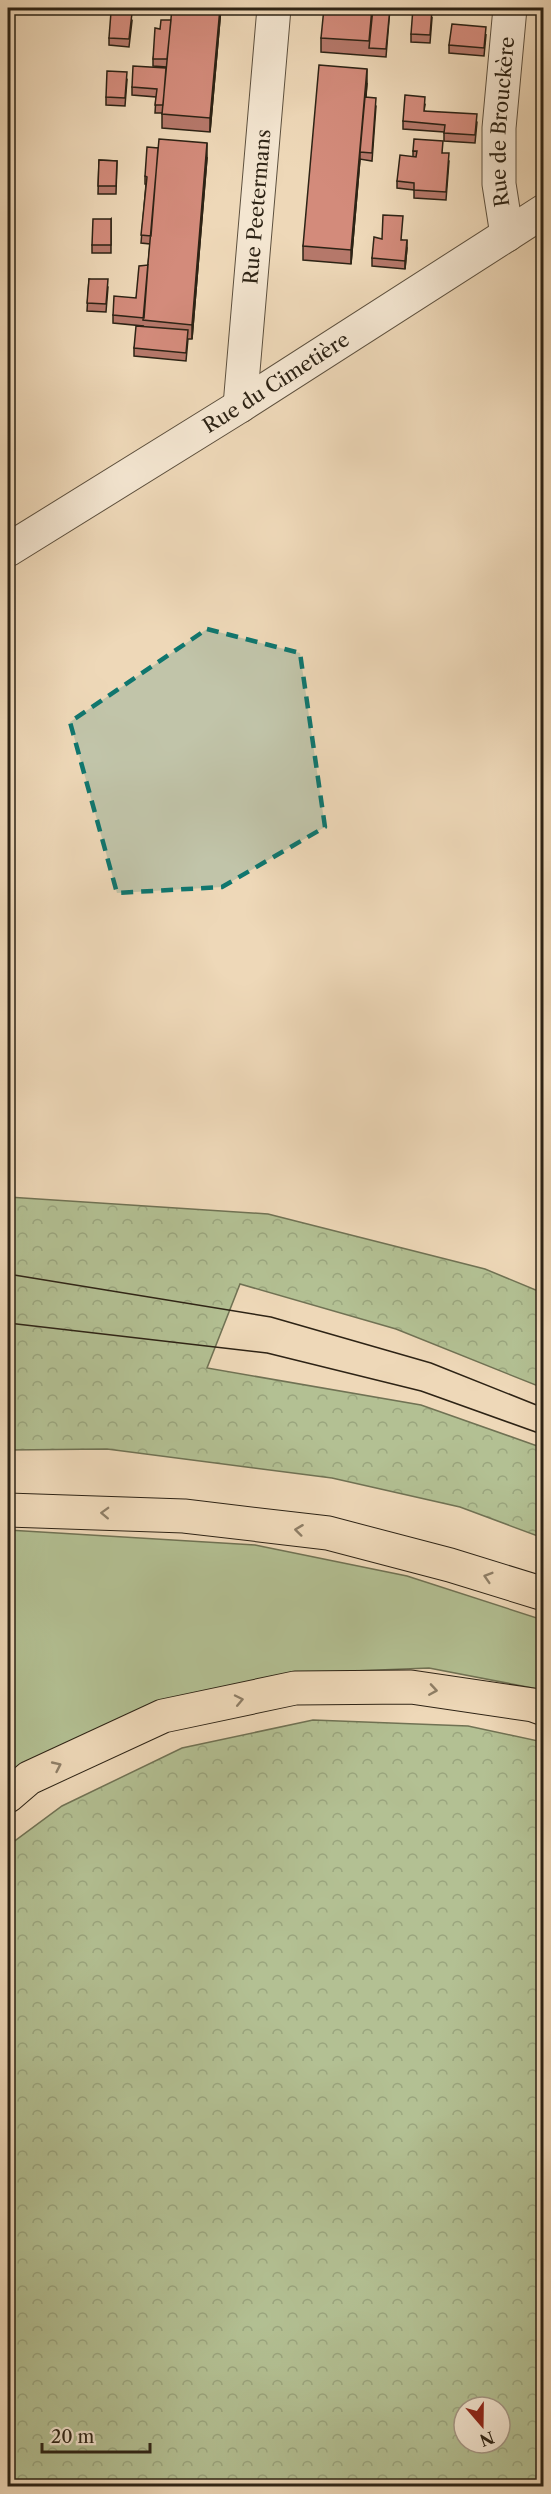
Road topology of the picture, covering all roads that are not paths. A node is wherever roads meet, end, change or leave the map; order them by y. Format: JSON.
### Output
{"nodes":[{"id":1,"x":274,"y":8,"type":"edge"},
{"id":2,"x":510,"y":8,"type":"edge"},
{"id":3,"x":543,"y":211,"type":"edge"},
{"id":4,"x":507,"y":235,"type":"junction"},
{"id":5,"x":240,"y":406,"type":"junction"},
{"id":6,"x":8,"y":550,"type":"edge"},
{"id":7,"x":8,"y":1510,"type":"edge"},
{"id":8,"x":543,"y":1594,"type":"edge"},
{"id":9,"x":543,"y":1709,"type":"edge"},
{"id":10,"x":8,"y":1796,"type":"edge"}],
"edges":[{"from":1,"to":5,"type":"street","name":"Rue Peetermans"},
{"from":2,"to":4,"type":"street","name":"Rue de Brouckère"},
{"from":3,"to":4,"type":"street","name":"Rue du Cimetière"},
{"from":4,"to":5,"type":"street","name":"Rue du Cimetière"},
{"from":5,"to":6,"type":"street","name":"Rue du Cimetière"},
{"from":8,"to":7,"type":"highway","one_way":true},
{"from":10,"to":9,"type":"highway","one_way":true}]}
